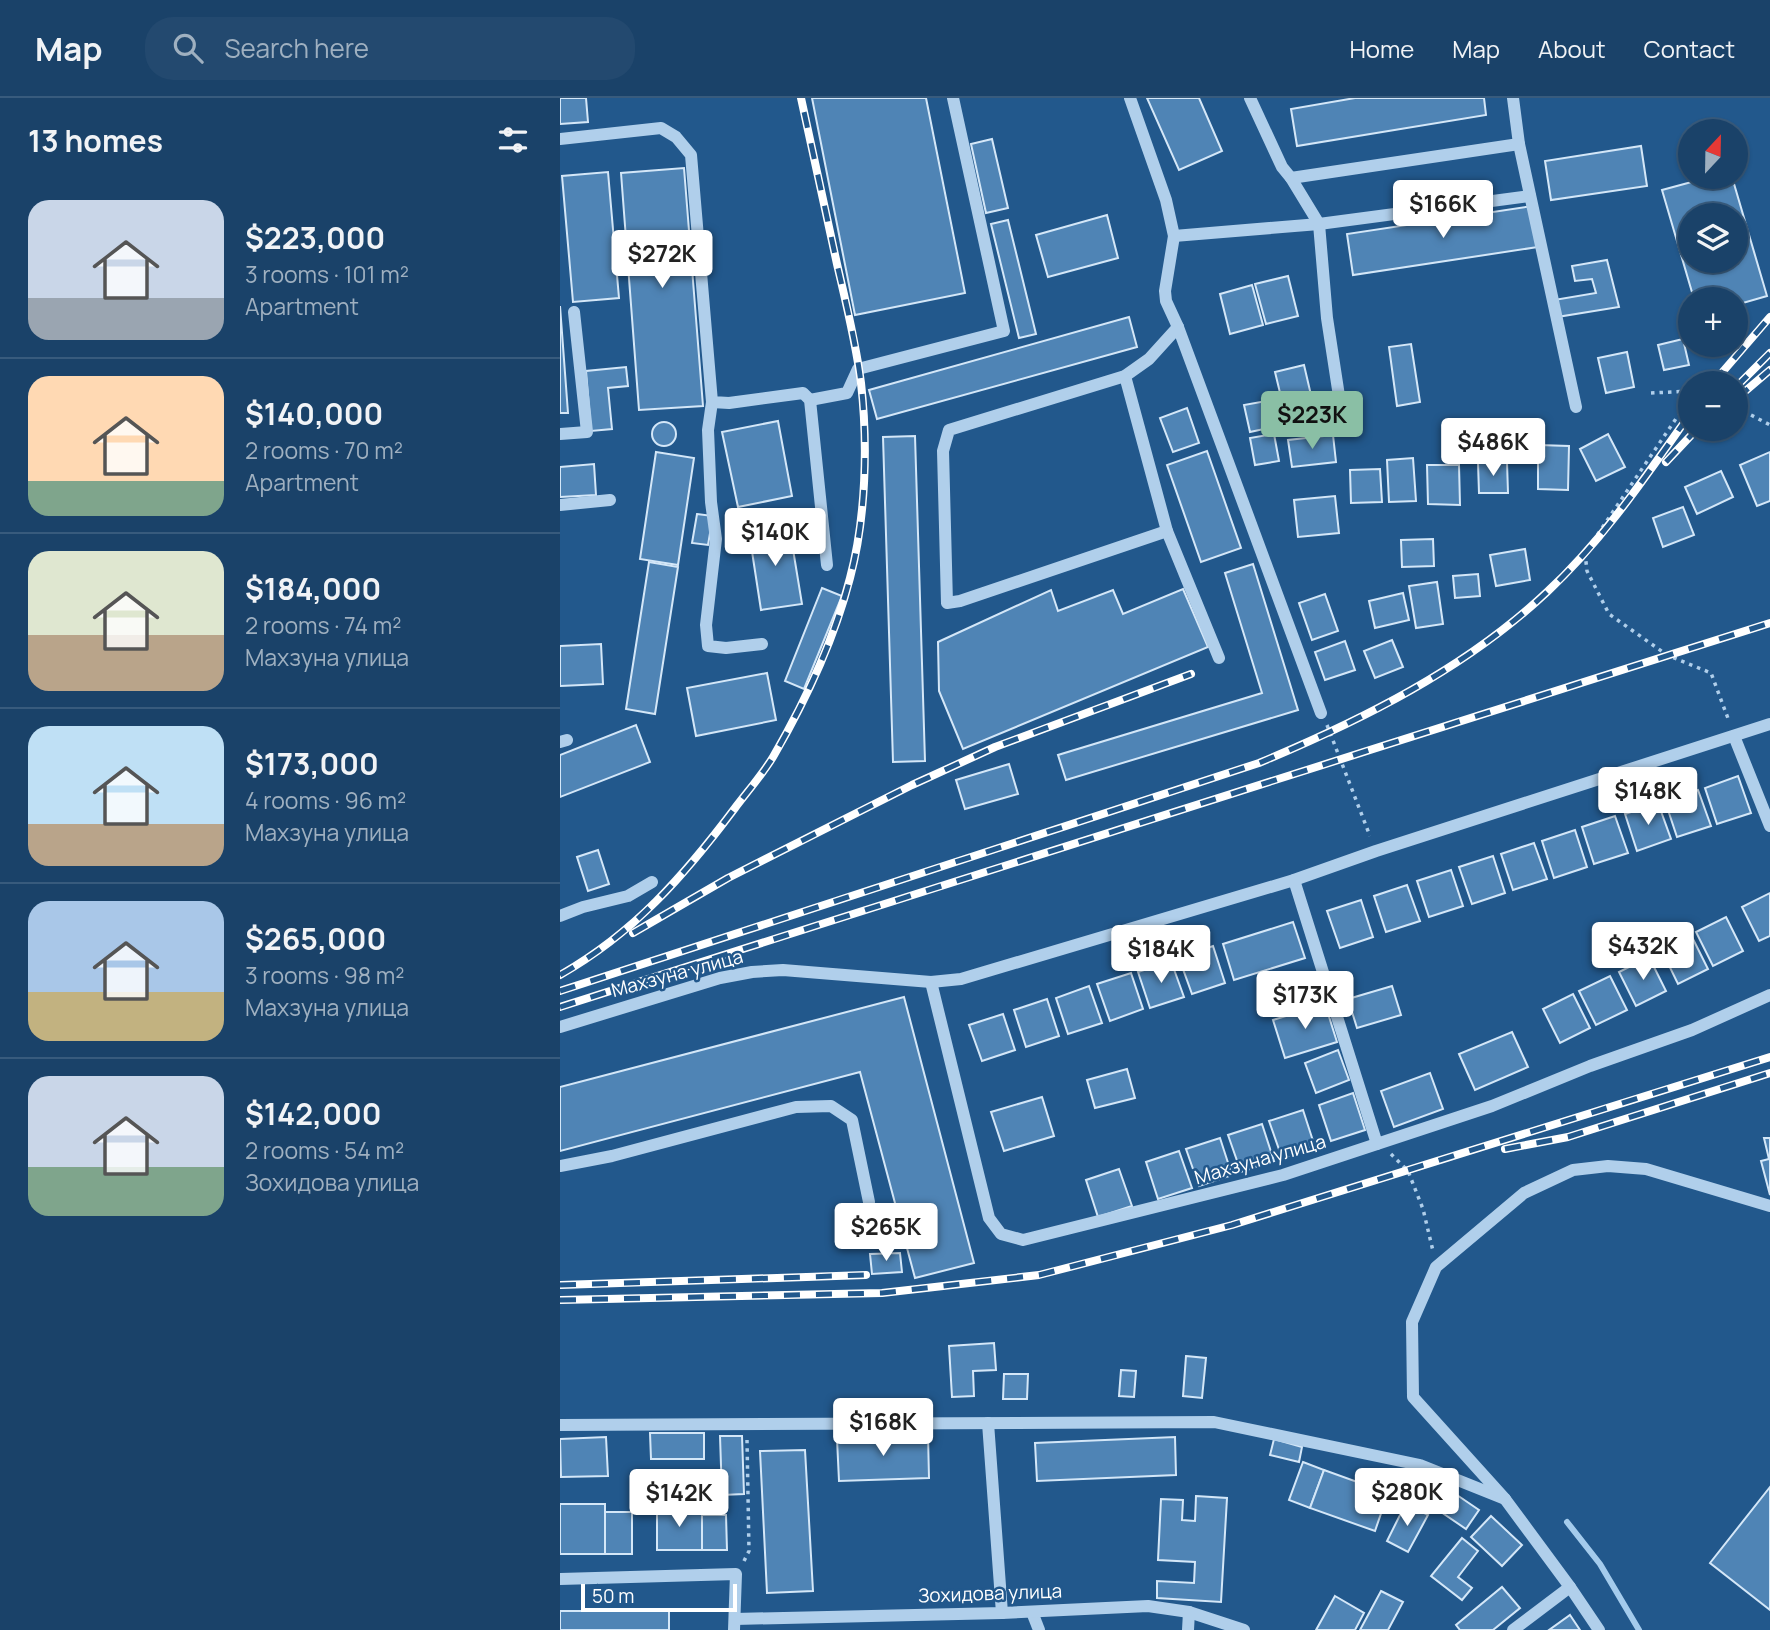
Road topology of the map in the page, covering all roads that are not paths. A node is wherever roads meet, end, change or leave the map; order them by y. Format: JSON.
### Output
{"nodes":[{"id":1,"x":953,"y":98,"type":"edge"},
{"id":2,"x":1130,"y":98,"type":"edge"},
{"id":3,"x":1250,"y":98,"type":"edge"},
{"id":4,"x":1513,"y":98,"type":"edge"},
{"id":5,"x":560,"y":139,"type":"edge"},
{"id":6,"x":1519,"y":144,"type":"junction"},
{"id":7,"x":1291,"y":178,"type":"junction"},
{"id":8,"x":1530,"y":196,"type":"junction"},
{"id":9,"x":1320,"y":224,"type":"junction"},
{"id":10,"x":1174,"y":236,"type":"junction"},
{"id":11,"x":574,"y":312,"type":"dead end"},
{"id":12,"x":1178,"y":327,"type":"junction"},
{"id":13,"x":1125,"y":376,"type":"junction"},
{"id":14,"x":810,"y":400,"type":"junction"},
{"id":15,"x":712,"y":402,"type":"junction"},
{"id":16,"x":1576,"y":407,"type":"dead end"},
{"id":17,"x":1341,"y":409,"type":"dead end"},
{"id":18,"x":560,"y":434,"type":"edge"},
{"id":19,"x":610,"y":500,"type":"dead end"},
{"id":20,"x":560,"y":505,"type":"edge"},
{"id":21,"x":1167,"y":531,"type":"junction"},
{"id":22,"x":827,"y":565,"type":"dead end"},
{"id":23,"x":762,"y":644,"type":"dead end"},
{"id":24,"x":1219,"y":658,"type":"dead end"},
{"id":25,"x":1321,"y":713,"type":"road end"},
{"id":26,"x":1770,"y":724,"type":"edge"},
{"id":27,"x":1734,"y":736,"type":"junction"},
{"id":28,"x":1770,"y":826,"type":"edge"},
{"id":29,"x":1294,"y":880,"type":"junction"},
{"id":30,"x":652,"y":882,"type":"dead end"},
{"id":31,"x":560,"y":916,"type":"edge"},
{"id":32,"x":931,"y":982,"type":"junction"},
{"id":33,"x":1770,"y":995,"type":"edge"},
{"id":34,"x":560,"y":1027,"type":"edge"},
{"id":35,"x":1377,"y":1144,"type":"junction"},
{"id":36,"x":560,"y":1166,"type":"edge"},
{"id":37,"x":869,"y":1202,"type":"dead end"},
{"id":38,"x":1770,"y":1206,"type":"edge"},
{"id":39,"x":988,"y":1423,"type":"junction"},
{"id":40,"x":560,"y":1425,"type":"edge"},
{"id":41,"x":1505,"y":1499,"type":"junction"},
{"id":42,"x":560,"y":1579,"type":"edge"},
{"id":43,"x":1570,"y":1587,"type":"junction"},
{"id":44,"x":1032,"y":1612,"type":"junction"},
{"id":45,"x":1189,"y":1612,"type":"junction"},
{"id":46,"x":1002,"y":1613,"type":"junction"},
{"id":47,"x":734,"y":1624,"type":"edge"},
{"id":48,"x":1039,"y":1630,"type":"edge"},
{"id":49,"x":1188,"y":1630,"type":"edge"},
{"id":50,"x":1244,"y":1630,"type":"edge"},
{"id":51,"x":1513,"y":1630,"type":"edge"},
{"id":52,"x":1599,"y":1630,"type":"edge"}],
"edges":[{"from":1,"to":14,"type":"street"},
{"from":2,"to":10,"type":"street"},
{"from":3,"to":7,"type":"street"},
{"from":4,"to":6,"type":"street"},
{"from":5,"to":15,"type":"street"},
{"from":6,"to":7,"type":"street"},
{"from":6,"to":8,"type":"street"},
{"from":7,"to":9,"type":"street"},
{"from":8,"to":9,"type":"street"},
{"from":8,"to":16,"type":"street"},
{"from":9,"to":10,"type":"street"},
{"from":9,"to":17,"type":"street"},
{"from":10,"to":12,"type":"street"},
{"from":11,"to":18,"type":"street"},
{"from":12,"to":13,"type":"street"},
{"from":12,"to":25,"type":"street"},
{"from":13,"to":21,"type":"street"},
{"from":13,"to":21,"type":"street"},
{"from":14,"to":15,"type":"street"},
{"from":14,"to":22,"type":"street"},
{"from":15,"to":23,"type":"street"},
{"from":19,"to":20,"type":"street"},
{"from":21,"to":24,"type":"street"},
{"from":26,"to":27,"type":"street","name":"Махзуна улица"},
{"from":27,"to":28,"type":"street"},
{"from":27,"to":29,"type":"street","name":"Махзуна улица"},
{"from":29,"to":32,"type":"street","name":"Махзуна улица"},
{"from":29,"to":35,"type":"street"},
{"from":30,"to":31,"type":"street"},
{"from":32,"to":34,"type":"street","name":"Махзуна улица"},
{"from":32,"to":35,"type":"street","name":"Махзуна улица"},
{"from":33,"to":35,"type":"street","name":"Махзуна улица"},
{"from":36,"to":37,"type":"street"},
{"from":38,"to":41,"type":"street"},
{"from":39,"to":40,"type":"street"},
{"from":39,"to":41,"type":"street"},
{"from":39,"to":46,"type":"street"},
{"from":41,"to":43,"type":"street"},
{"from":42,"to":47,"type":"street","name":"Зохидова улица"},
{"from":43,"to":51,"type":"street"},
{"from":43,"to":52,"type":"street"},
{"from":44,"to":45,"type":"street","name":"Зохидова улица"},
{"from":44,"to":46,"type":"street","name":"Зохидова улица"},
{"from":44,"to":48,"type":"street"},
{"from":45,"to":49,"type":"street"},
{"from":45,"to":50,"type":"street","name":"Зохидова улица"},
{"from":46,"to":47,"type":"street","name":"Зохидова улица"}]}
